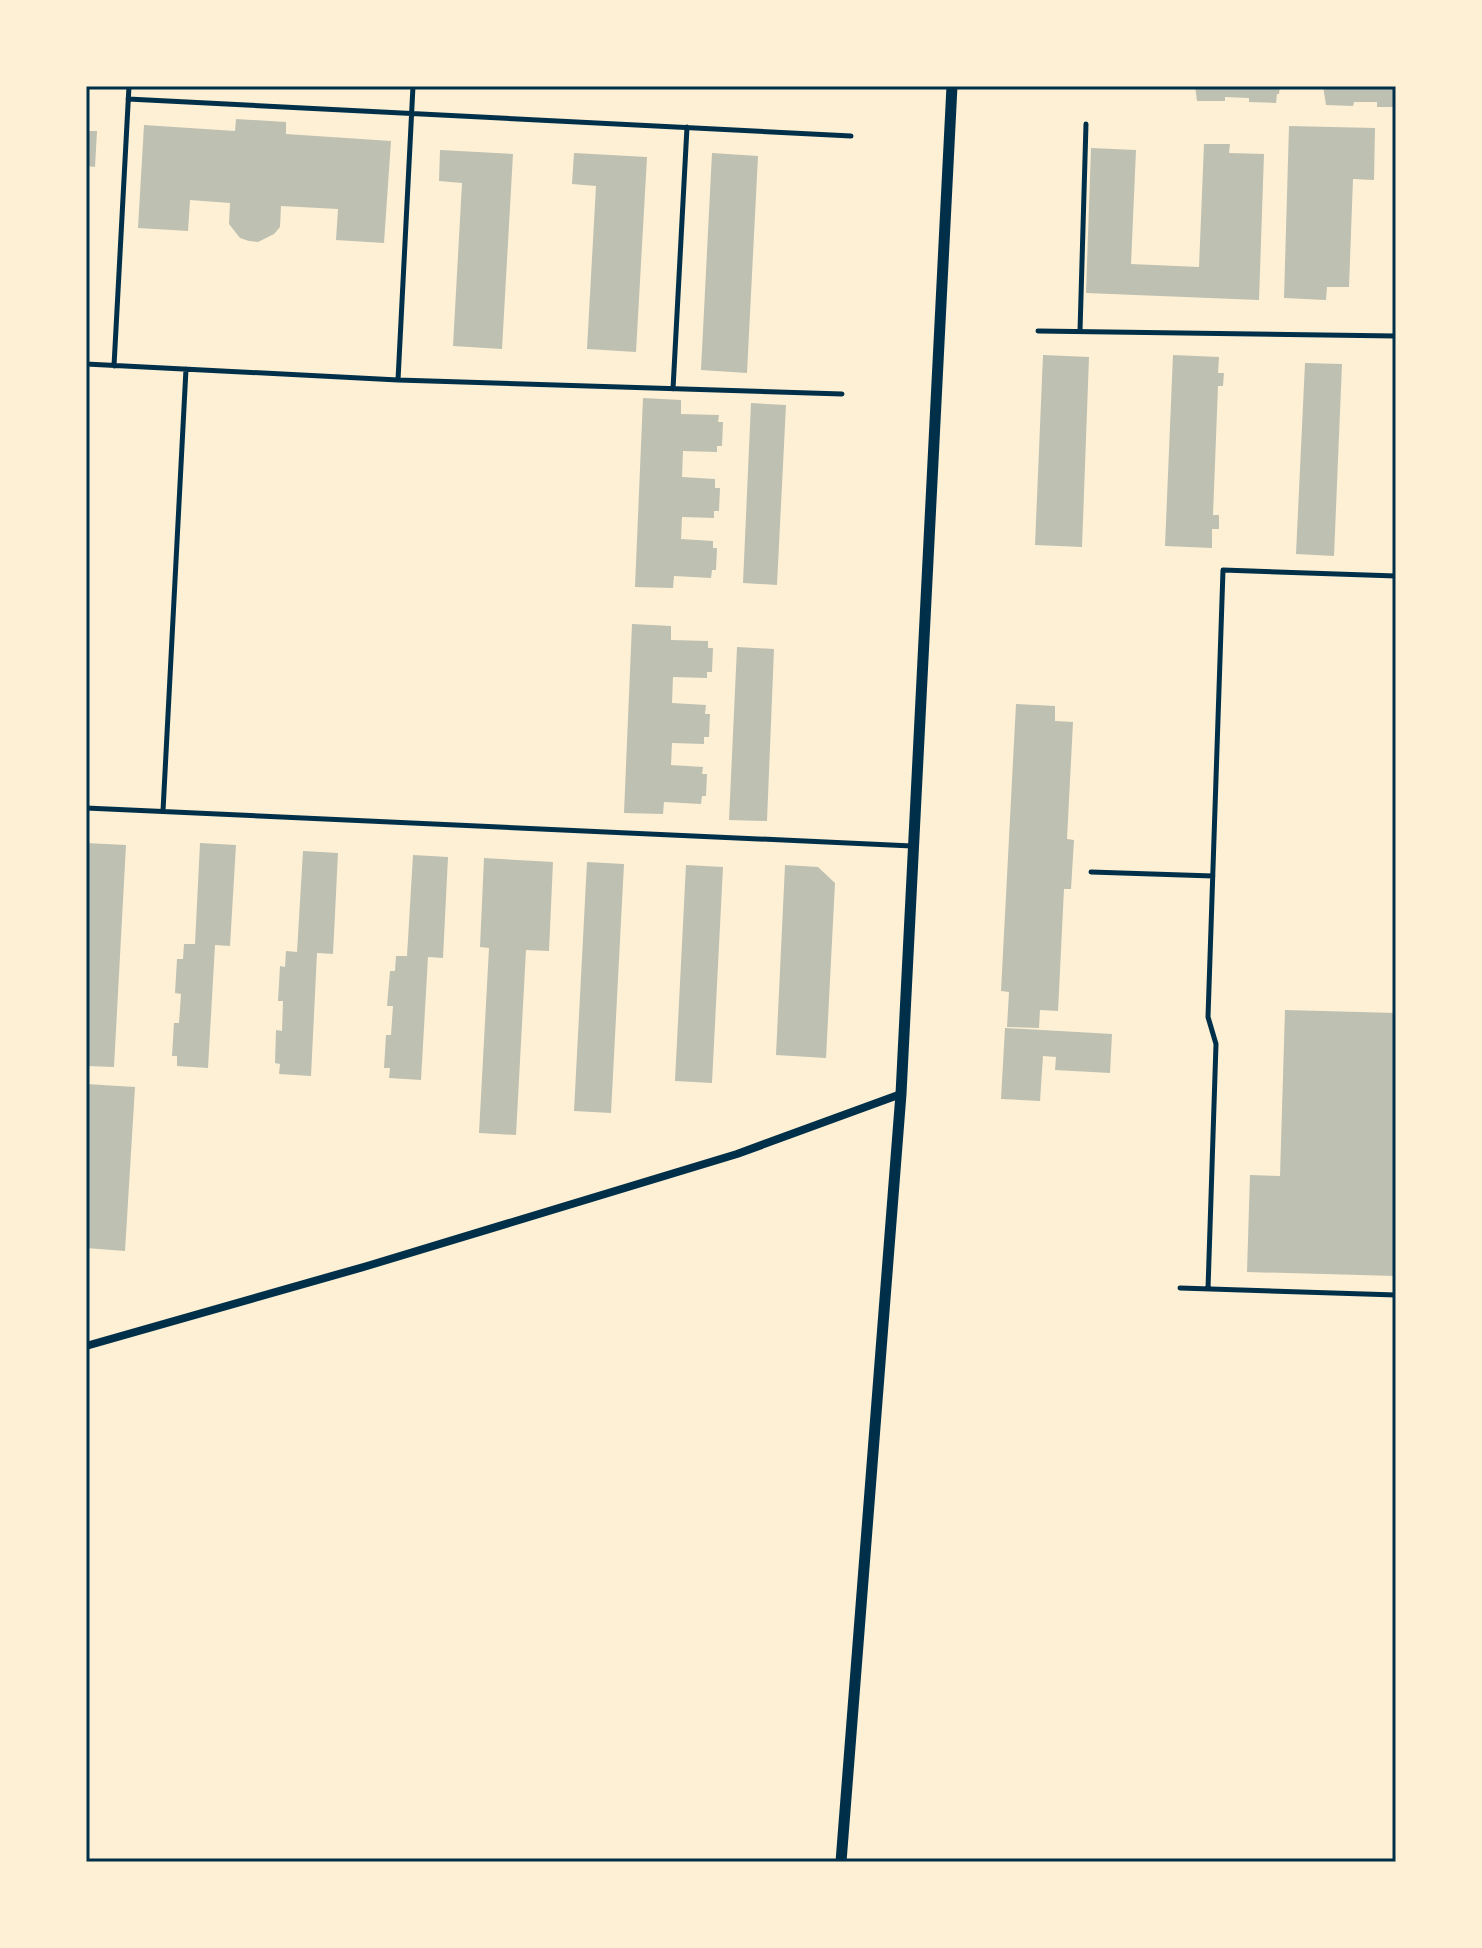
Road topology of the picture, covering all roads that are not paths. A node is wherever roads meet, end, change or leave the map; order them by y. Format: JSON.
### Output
{"nodes":[{"id":1,"x":129,"y":86,"type":"edge"},
{"id":2,"x":413,"y":86,"type":"edge"},
{"id":3,"x":952,"y":86,"type":"edge"},
{"id":4,"x":128,"y":99,"type":"junction"},
{"id":5,"x":412,"y":113,"type":"junction"},
{"id":6,"x":1086,"y":124,"type":"dead end"},
{"id":7,"x":687,"y":127,"type":"junction"},
{"id":8,"x":851,"y":136,"type":"dead end"},
{"id":9,"x":1038,"y":331,"type":"dead end"},
{"id":10,"x":1080,"y":331,"type":"junction"},
{"id":11,"x":1396,"y":336,"type":"edge"},
{"id":12,"x":86,"y":364,"type":"edge"},
{"id":13,"x":114,"y":366,"type":"junction"},
{"id":14,"x":186,"y":369,"type":"junction"},
{"id":15,"x":398,"y":380,"type":"junction"},
{"id":16,"x":673,"y":389,"type":"junction"},
{"id":17,"x":842,"y":394,"type":"dead end"},
{"id":18,"x":1396,"y":576,"type":"edge"},
{"id":19,"x":86,"y":808,"type":"edge"},
{"id":20,"x":163,"y":811,"type":"junction"},
{"id":21,"x":913,"y":846,"type":"junction"},
{"id":22,"x":1091,"y":872,"type":"dead end"},
{"id":23,"x":1213,"y":876,"type":"junction"},
{"id":24,"x":901,"y":1094,"type":"junction"},
{"id":25,"x":1180,"y":1288,"type":"dead end"},
{"id":26,"x":1208,"y":1289,"type":"junction"},
{"id":27,"x":1396,"y":1295,"type":"edge"},
{"id":28,"x":86,"y":1346,"type":"edge"},
{"id":29,"x":841,"y":1862,"type":"edge"}],
"edges":[{"from":1,"to":4,"type":"lane"},
{"from":2,"to":5,"type":"lane"},
{"from":3,"to":21,"type":"street"},
{"from":4,"to":5,"type":"lane"},
{"from":4,"to":13,"type":"lane"},
{"from":5,"to":7,"type":"lane"},
{"from":5,"to":15,"type":"lane"},
{"from":6,"to":10,"type":"lane"},
{"from":7,"to":8,"type":"lane"},
{"from":7,"to":16,"type":"lane"},
{"from":9,"to":10,"type":"lane"},
{"from":10,"to":11,"type":"lane"},
{"from":12,"to":13,"type":"lane"},
{"from":13,"to":14,"type":"lane"},
{"from":14,"to":15,"type":"lane"},
{"from":14,"to":20,"type":"lane"},
{"from":15,"to":16,"type":"lane"},
{"from":16,"to":17,"type":"lane"},
{"from":18,"to":23,"type":"lane"},
{"from":19,"to":20,"type":"lane"},
{"from":20,"to":21,"type":"lane"},
{"from":21,"to":24,"type":"street"},
{"from":22,"to":23,"type":"lane"},
{"from":23,"to":26,"type":"lane"},
{"from":24,"to":28,"type":"street"},
{"from":24,"to":29,"type":"street"},
{"from":25,"to":26,"type":"lane"},
{"from":26,"to":27,"type":"lane"}]}
